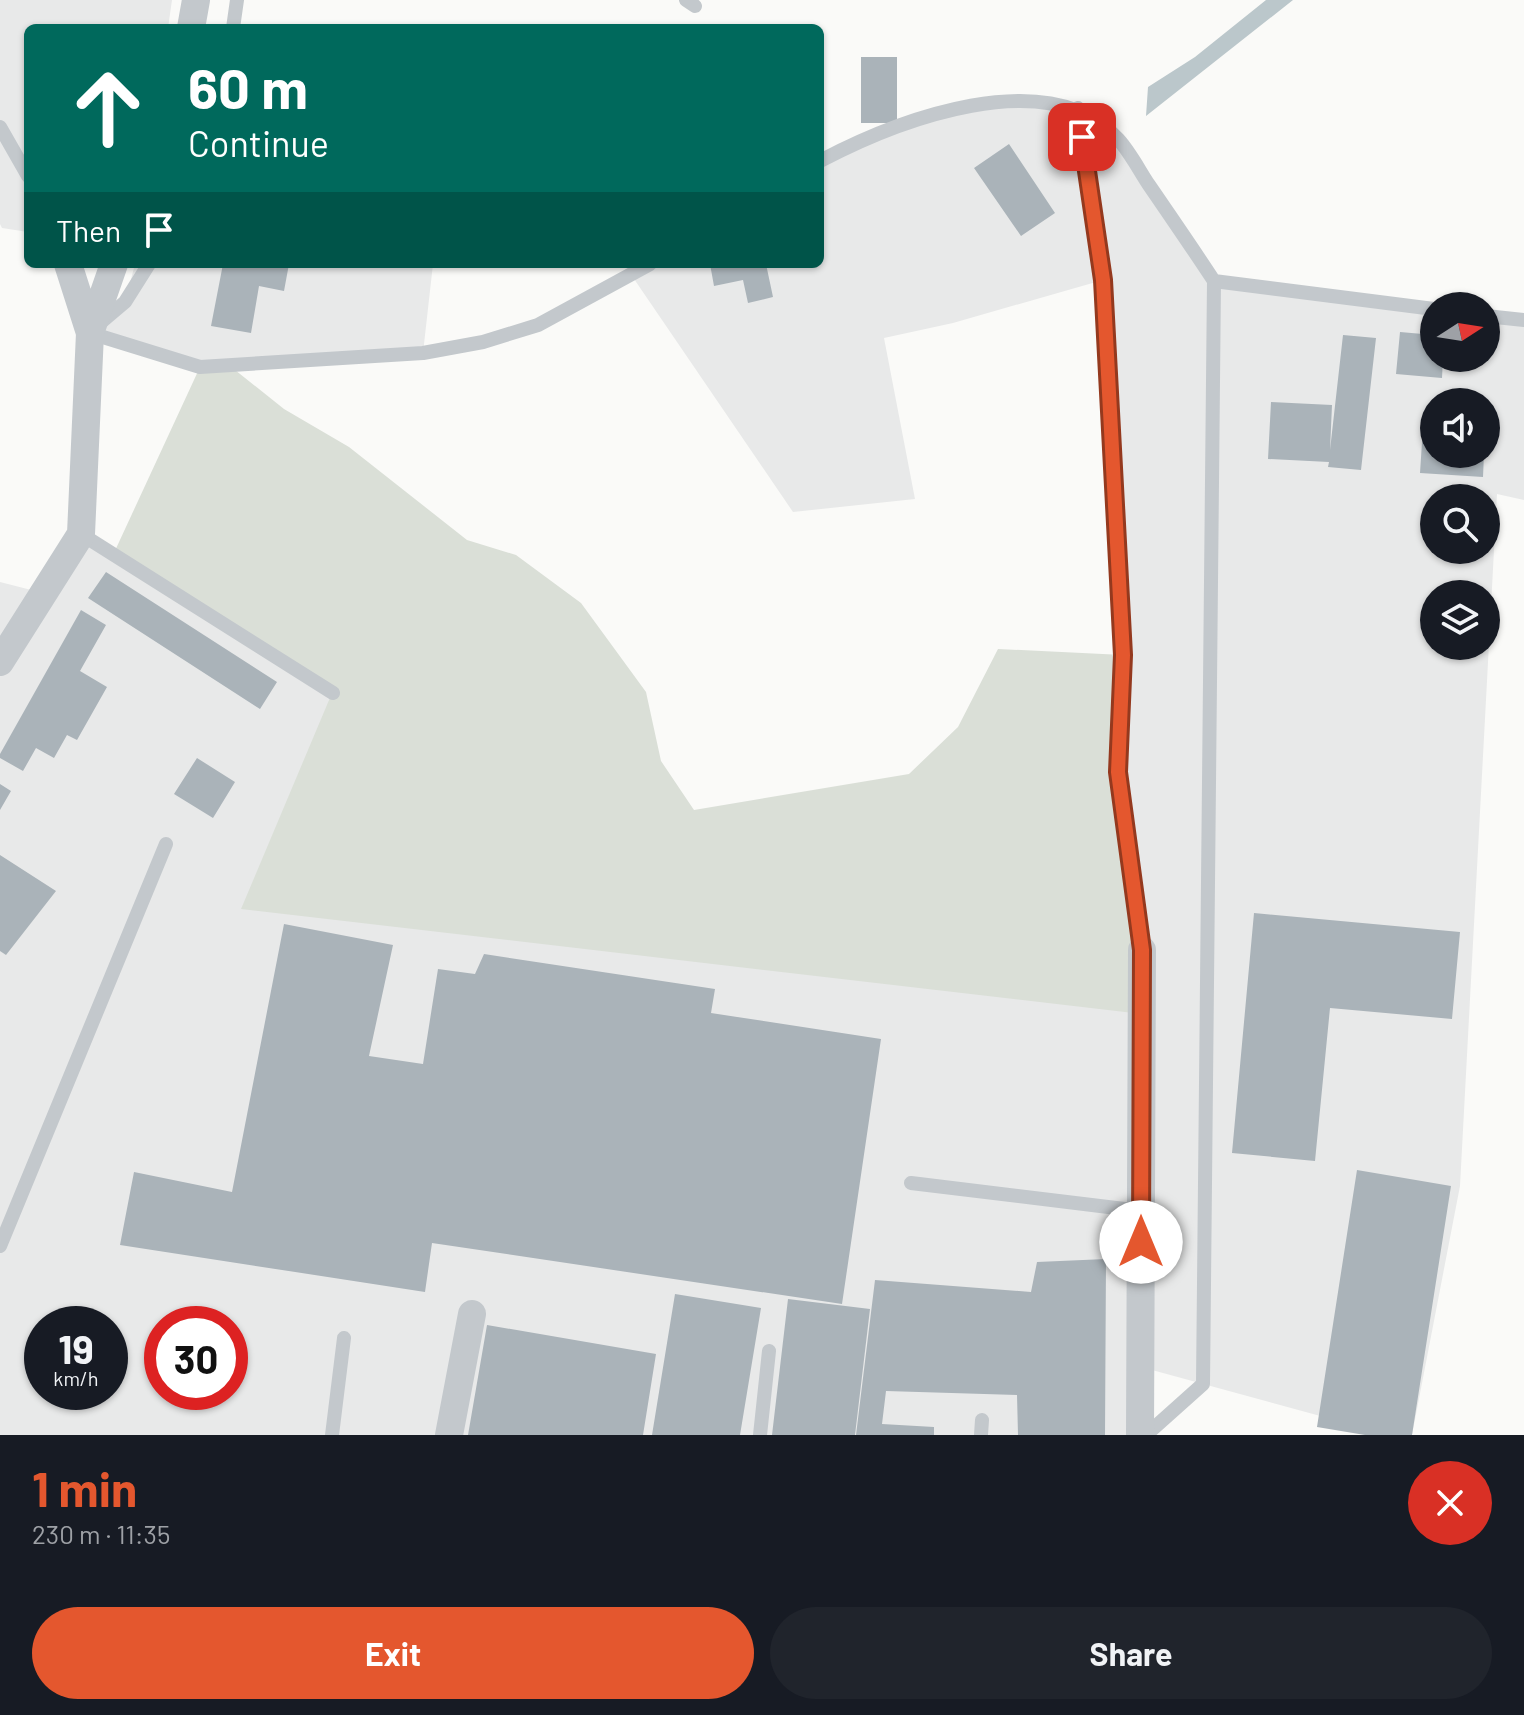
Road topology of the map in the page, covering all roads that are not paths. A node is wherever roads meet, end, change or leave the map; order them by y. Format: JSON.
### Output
{"nodes":[{"id":1,"x":196,"y":0,"type":"edge"},
{"id":2,"x":237,"y":0,"type":"edge"},
{"id":3,"x":192,"y":24,"type":"edge"},
{"id":4,"x":234,"y":24,"type":"edge"},
{"id":5,"x":1078,"y":108,"type":"junction"},
{"id":6,"x":0,"y":127,"type":"edge"},
{"id":7,"x":824,"y":159,"type":"edge"},
{"id":8,"x":24,"y":169,"type":"edge"},
{"id":9,"x":69,"y":268,"type":"edge"},
{"id":10,"x":113,"y":268,"type":"edge"},
{"id":11,"x":146,"y":268,"type":"edge"},
{"id":12,"x":643,"y":268,"type":"edge"},
{"id":13,"x":1214,"y":281,"type":"junction"},
{"id":14,"x":1420,"y":307,"type":"edge"},
{"id":15,"x":1500,"y":317,"type":"edge"},
{"id":16,"x":1524,"y":320,"type":"edge"},
{"id":17,"x":90,"y":333,"type":"junction"},
{"id":18,"x":81,"y":534,"type":"junction"},
{"id":19,"x":0,"y":662,"type":"edge"},
{"id":20,"x":333,"y":693,"type":"dead end"},
{"id":21,"x":166,"y":844,"type":"dead end"},
{"id":22,"x":1142,"y":950,"type":"joint"},
{"id":23,"x":911,"y":1183,"type":"dead end"},
{"id":24,"x":1141,"y":1211,"type":"junction"},
{"id":25,"x":0,"y":1246,"type":"edge"},
{"id":26,"x":472,"y":1314,"type":"dead end"},
{"id":27,"x":344,"y":1338,"type":"dead end"},
{"id":28,"x":769,"y":1351,"type":"dead end"},
{"id":29,"x":332,"y":1435,"type":"edge"},
{"id":30,"x":449,"y":1435,"type":"edge"},
{"id":31,"x":760,"y":1435,"type":"edge"},
{"id":32,"x":1143,"y":1435,"type":"edge"}],
"edges":[{"from":1,"to":3,"type":"street"},
{"from":2,"to":4,"type":"lane"},
{"from":5,"to":7,"type":"lane"},
{"from":5,"to":13,"type":"lane"},
{"from":5,"to":22,"type":"lane"},
{"from":6,"to":8,"type":"lane"},
{"from":9,"to":17,"type":"street"},
{"from":10,"to":17,"type":"street"},
{"from":11,"to":17,"type":"lane"},
{"from":12,"to":17,"type":"lane"},
{"from":13,"to":14,"type":"lane"},
{"from":13,"to":32,"type":"lane"},
{"from":15,"to":16,"type":"lane"},
{"from":17,"to":18,"type":"street"},
{"from":18,"to":19,"type":"street"},
{"from":18,"to":20,"type":"lane"},
{"from":21,"to":25,"type":"lane"},
{"from":22,"to":24,"type":"street"},
{"from":23,"to":24,"type":"lane"},
{"from":24,"to":32,"type":"street"},
{"from":26,"to":30,"type":"street"},
{"from":27,"to":29,"type":"lane"},
{"from":28,"to":31,"type":"lane"}]}
